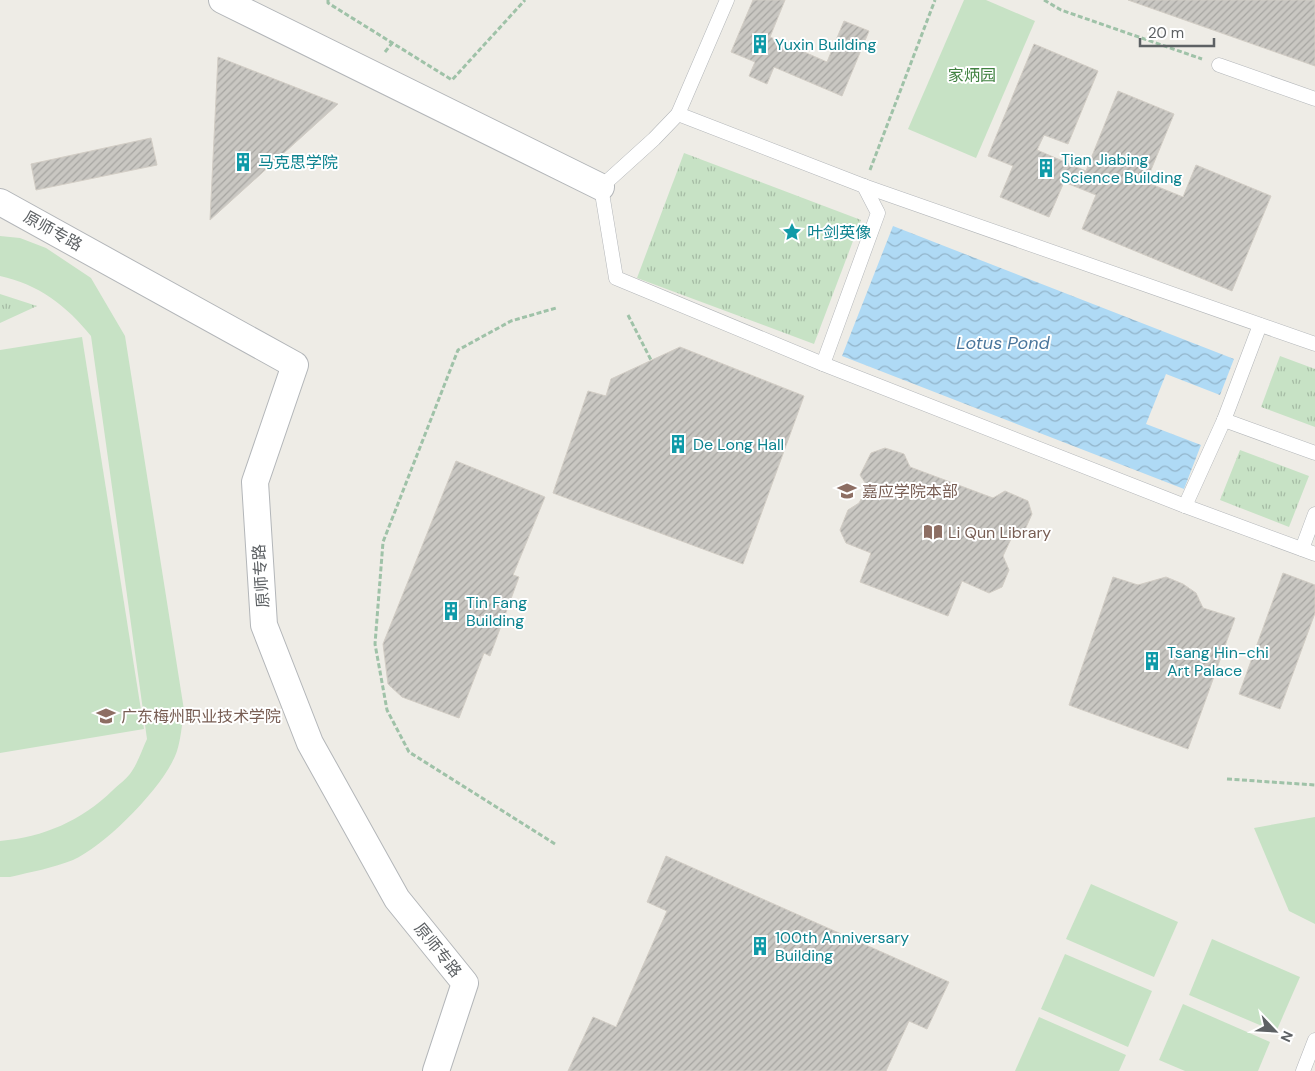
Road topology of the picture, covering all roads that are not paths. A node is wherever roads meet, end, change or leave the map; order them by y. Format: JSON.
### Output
{"nodes":[{"id":1,"x":222,"y":0,"type":"edge"},
{"id":2,"x":727,"y":0,"type":"edge"},
{"id":3,"x":1219,"y":65,"type":"road end"},
{"id":4,"x":1315,"y":99,"type":"edge"},
{"id":5,"x":678,"y":114,"type":"junction"},
{"id":6,"x":864,"y":186,"type":"junction"},
{"id":7,"x":601,"y":187,"type":"junction"},
{"id":8,"x":0,"y":202,"type":"edge"},
{"id":9,"x":1260,"y":325,"type":"junction"},
{"id":10,"x":1315,"y":344,"type":"edge"},
{"id":11,"x":823,"y":364,"type":"junction"},
{"id":12,"x":1224,"y":420,"type":"junction"},
{"id":13,"x":1315,"y":453,"type":"edge"},
{"id":14,"x":1185,"y":506,"type":"junction"},
{"id":15,"x":1315,"y":514,"type":"edge"},
{"id":16,"x":1302,"y":549,"type":"junction"},
{"id":17,"x":1315,"y":554,"type":"edge"},
{"id":18,"x":1315,"y":1040,"type":"edge"},
{"id":19,"x":436,"y":1071,"type":"edge"},
{"id":20,"x":1303,"y":1071,"type":"edge"}],
"edges":[{"from":1,"to":7,"type":"street"},
{"from":2,"to":5,"type":"lane"},
{"from":3,"to":4,"type":"lane"},
{"from":5,"to":6,"type":"lane"},
{"from":5,"to":7,"type":"lane"},
{"from":6,"to":9,"type":"lane"},
{"from":6,"to":11,"type":"lane"},
{"from":7,"to":11,"type":"lane"},
{"from":8,"to":19,"type":"street","name":"原师专路"},
{"from":9,"to":10,"type":"lane"},
{"from":9,"to":12,"type":"lane"},
{"from":11,"to":14,"type":"lane"},
{"from":12,"to":13,"type":"lane"},
{"from":12,"to":14,"type":"lane"},
{"from":14,"to":16,"type":"lane"},
{"from":15,"to":16,"type":"lane"},
{"from":16,"to":17,"type":"lane"},
{"from":18,"to":20,"type":"lane"}]}
